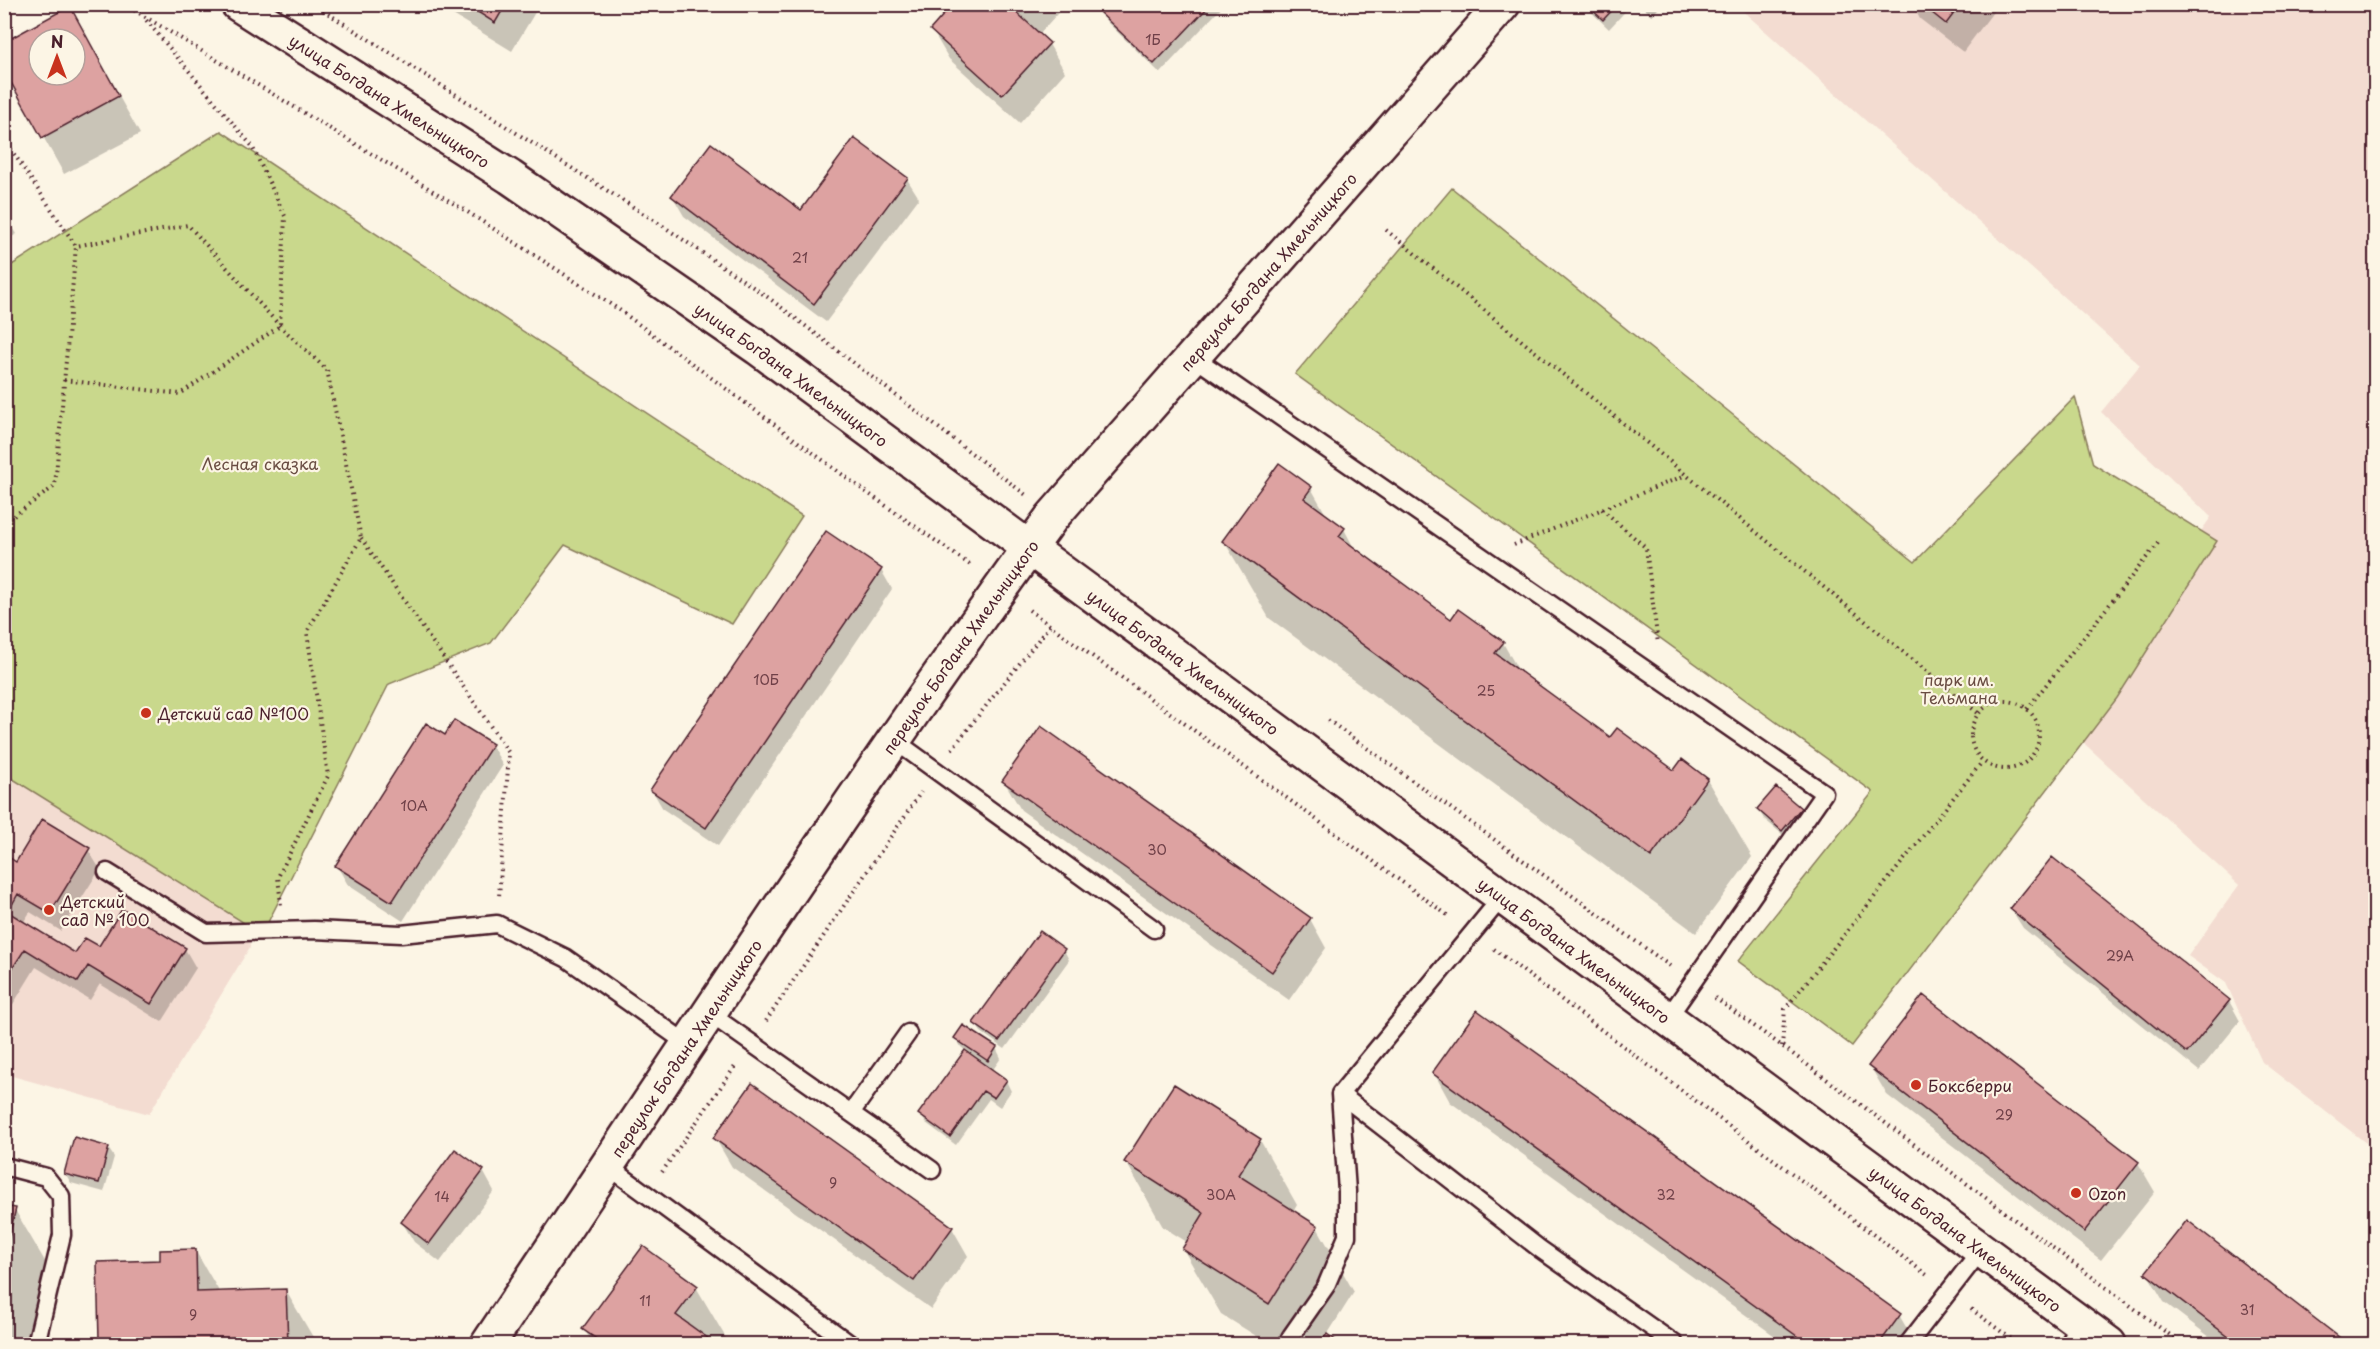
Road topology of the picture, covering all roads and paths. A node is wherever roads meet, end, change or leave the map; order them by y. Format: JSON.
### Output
{"nodes":[{"id":1,"x":124,"y":4,"type":"edge"},
{"id":2,"x":238,"y":4,"type":"edge"},
{"id":3,"x":313,"y":4,"type":"edge"},
{"id":4,"x":1503,"y":4,"type":"edge"},
{"id":5,"x":142,"y":15,"type":"junction"},
{"id":6,"x":4,"y":139,"type":"edge"},
{"id":7,"x":1386,"y":230,"type":"dead end"},
{"id":8,"x":76,"y":246,"type":"junction"},
{"id":9,"x":280,"y":326,"type":"junction"},
{"id":10,"x":1192,"y":357,"type":"junction"},
{"id":11,"x":64,"y":380,"type":"junction"},
{"id":12,"x":999,"y":474,"type":"dead end"},
{"id":13,"x":1686,"y":475,"type":"junction"},
{"id":14,"x":1602,"y":509,"type":"junction"},
{"id":15,"x":4,"y":523,"type":"edge"},
{"id":16,"x":361,"y":538,"type":"junction"},
{"id":17,"x":2158,"y":543,"type":"dead end"},
{"id":18,"x":944,"y":545,"type":"dead end"},
{"id":19,"x":1029,"y":549,"type":"junction"},
{"id":20,"x":1483,"y":558,"type":"junction"},
{"id":21,"x":1663,"y":682,"type":"junction"},
{"id":22,"x":2027,"y":709,"type":"junction"},
{"id":23,"x":1978,"y":713,"type":"junction"},
{"id":24,"x":1323,"y":716,"type":"dead end"},
{"id":25,"x":894,"y":740,"type":"junction"},
{"id":26,"x":1982,"y":762,"type":"junction"},
{"id":27,"x":936,"y":770,"type":"junction"},
{"id":28,"x":107,"y":872,"type":"dead end"},
{"id":29,"x":1502,"y":897,"type":"junction"},
{"id":30,"x":496,"y":924,"type":"junction"},
{"id":31,"x":1154,"y":929,"type":"dead end"},
{"id":32,"x":283,"y":930,"type":"junction"},
{"id":33,"x":1473,"y":934,"type":"junction"},
{"id":34,"x":1692,"y":982,"type":"junction"},
{"id":35,"x":710,"y":1014,"type":"junction"},
{"id":36,"x":1667,"y":1018,"type":"junction"},
{"id":37,"x":908,"y":1033,"type":"dead end"},
{"id":38,"x":751,"y":1043,"type":"junction"},
{"id":39,"x":689,"y":1045,"type":"junction"},
{"id":40,"x":1782,"y":1046,"type":"junction"},
{"id":41,"x":1340,"y":1095,"type":"junction"},
{"id":42,"x":851,"y":1113,"type":"junction"},
{"id":43,"x":4,"y":1166,"type":"edge"},
{"id":44,"x":608,"y":1166,"type":"junction"},
{"id":45,"x":932,"y":1170,"type":"dead end"},
{"id":46,"x":647,"y":1195,"type":"junction"},
{"id":47,"x":1981,"y":1250,"type":"junction"},
{"id":48,"x":1948,"y":1292,"type":"junction"},
{"id":49,"x":2075,"y":1335,"type":"edge"},
{"id":50,"x":36,"y":1344,"type":"edge"},
{"id":51,"x":488,"y":1344,"type":"edge"},
{"id":52,"x":850,"y":1344,"type":"edge"},
{"id":53,"x":1287,"y":1344,"type":"edge"},
{"id":54,"x":1675,"y":1344,"type":"edge"},
{"id":55,"x":1908,"y":1344,"type":"edge"},
{"id":56,"x":2018,"y":1344,"type":"edge"},
{"id":57,"x":2109,"y":1344,"type":"edge"},
{"id":58,"x":2182,"y":1344,"type":"edge"}],
"edges":[{"from":1,"to":5,"type":"path"},
{"from":2,"to":19,"type":"main road","name":"улица Богдана Хмельницкого"},
{"from":3,"to":12,"type":"path"},
{"from":4,"to":10,"type":"main road","name":"переулок Богдана Хмельницкого"},
{"from":5,"to":9,"type":"path"},
{"from":5,"to":18,"type":"path"},
{"from":6,"to":8,"type":"path"},
{"from":7,"to":13,"type":"path"},
{"from":8,"to":9,"type":"path"},
{"from":8,"to":11,"type":"path"},
{"from":9,"to":11,"type":"path"},
{"from":9,"to":16,"type":"path"},
{"from":10,"to":19,"type":"main road","name":"переулок Богдана Хмельницкого"},
{"from":10,"to":20,"type":"lane"},
{"from":11,"to":15,"type":"path"},
{"from":13,"to":14,"type":"path"},
{"from":13,"to":23,"type":"path"},
{"from":14,"to":20,"type":"path"},
{"from":14,"to":21,"type":"path"},
{"from":16,"to":30,"type":"path"},
{"from":16,"to":32,"type":"path"},
{"from":17,"to":22,"type":"path"},
{"from":19,"to":25,"type":"main road","name":"переулок Богдана Хмельницкого"},
{"from":19,"to":29,"type":"main road","name":"улица Богдана Хмельницкого"},
{"from":20,"to":21,"type":"lane"},
{"from":21,"to":34,"type":"lane"},
{"from":22,"to":23,"type":"path"},
{"from":22,"to":26,"type":"path"},
{"from":23,"to":26,"type":"path"},
{"from":24,"to":34,"type":"path"},
{"from":25,"to":27,"type":"lane"},
{"from":25,"to":35,"type":"main road","name":"переулок Богдана Хмельницкого"},
{"from":26,"to":40,"type":"path"},
{"from":27,"to":31,"type":"lane"},
{"from":27,"to":33,"type":"path"},
{"from":27,"to":38,"type":"path"},
{"from":28,"to":32,"type":"lane"},
{"from":29,"to":33,"type":"lane"},
{"from":29,"to":36,"type":"main road","name":"улица Богдана Хмельницкого"},
{"from":30,"to":32,"type":"lane"},
{"from":30,"to":39,"type":"lane"},
{"from":33,"to":41,"type":"lane"},
{"from":33,"to":48,"type":"path"},
{"from":34,"to":36,"type":"lane"},
{"from":34,"to":40,"type":"path"},
{"from":35,"to":38,"type":"lane"},
{"from":35,"to":39,"type":"main road","name":"переулок Богдана Хмельницкого"},
{"from":36,"to":47,"type":"main road","name":"улица Богдана Хмельницкого"},
{"from":37,"to":42,"type":"lane"},
{"from":38,"to":42,"type":"lane"},
{"from":38,"to":46,"type":"path"},
{"from":39,"to":44,"type":"main road","name":"переулок Богдана Хмельницкого"},
{"from":40,"to":58,"type":"path"},
{"from":41,"to":53,"type":"lane"},
{"from":41,"to":54,"type":"lane"},
{"from":42,"to":45,"type":"lane"},
{"from":43,"to":50,"type":"lane"},
{"from":44,"to":46,"type":"lane"},
{"from":44,"to":51,"type":"main road","name":"переулок Богдана Хмельницкого"},
{"from":46,"to":52,"type":"lane"},
{"from":47,"to":48,"type":"lane"},
{"from":47,"to":49,"type":"main road","name":"улица Богдана Хмельницкого"},
{"from":48,"to":55,"type":"lane"},
{"from":48,"to":56,"type":"path"},
{"from":49,"to":57,"type":"main road","name":"улица Богдана Хмельницкого"}]}
